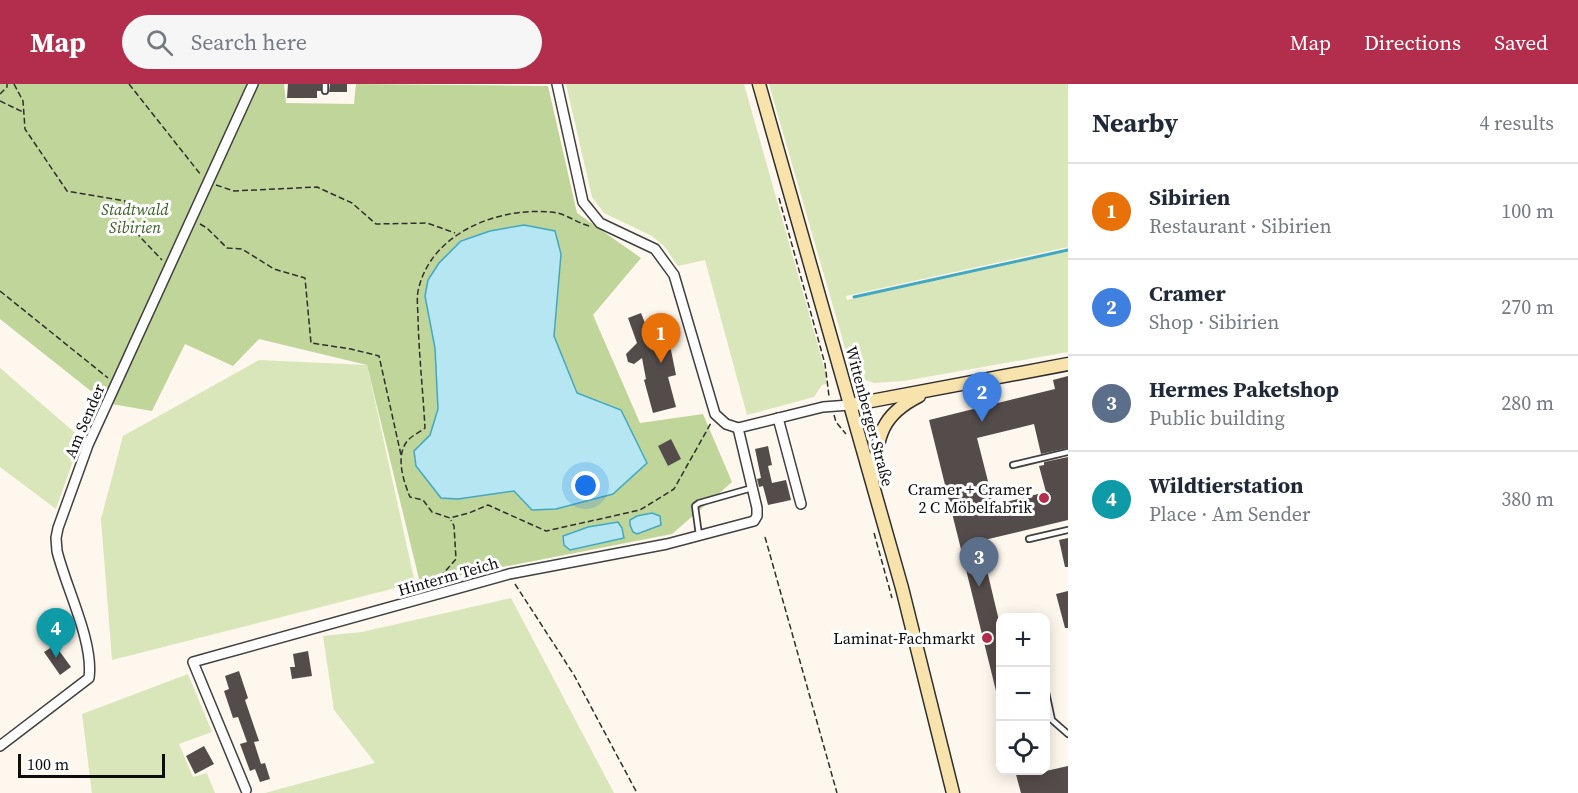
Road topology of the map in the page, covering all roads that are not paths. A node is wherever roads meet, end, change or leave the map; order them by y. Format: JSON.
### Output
{"nodes":[{"id":1,"x":253,"y":84,"type":"edge"},
{"id":2,"x":325,"y":84,"type":"edge"},
{"id":3,"x":556,"y":84,"type":"edge"},
{"id":4,"x":759,"y":84,"type":"edge"},
{"id":5,"x":325,"y":92,"type":"dead end"},
{"id":6,"x":1068,"y":364,"type":"edge"},
{"id":7,"x":928,"y":391,"type":"junction"},
{"id":8,"x":850,"y":405,"type":"junction"},
{"id":9,"x":778,"y":418,"type":"junction"},
{"id":10,"x":738,"y":428,"type":"junction"},
{"id":11,"x":1068,"y":452,"type":"edge"},
{"id":12,"x":1013,"y":465,"type":"dead end"},
{"id":13,"x":872,"y":485,"type":"junction"},
{"id":14,"x":752,"y":488,"type":"junction"},
{"id":15,"x":801,"y":504,"type":"dead end"},
{"id":16,"x":1068,"y":530,"type":"edge"},
{"id":17,"x":699,"y":535,"type":"junction"},
{"id":18,"x":1029,"y":539,"type":"dead end"},
{"id":19,"x":1050,"y":711,"type":"edge"},
{"id":20,"x":1068,"y":734,"type":"edge"},
{"id":21,"x":0,"y":746,"type":"edge"},
{"id":22,"x":246,"y":791,"type":"edge"},
{"id":23,"x":953,"y":793,"type":"edge"}],
"edges":[{"from":1,"to":21,"type":"street","name":"Am Sender"},
{"from":2,"to":5,"type":"lane"},
{"from":3,"to":10,"type":"street"},
{"from":4,"to":8,"type":"main road","name":"Wittenberger Straße"},
{"from":6,"to":7,"type":"main road"},
{"from":7,"to":8,"type":"main road"},
{"from":7,"to":13,"type":"main road"},
{"from":8,"to":9,"type":"street"},
{"from":8,"to":13,"type":"main road","name":"Wittenberger Straße"},
{"from":9,"to":10,"type":"street"},
{"from":9,"to":15,"type":"street"},
{"from":10,"to":14,"type":"street","name":"Hinterm Teich"},
{"from":11,"to":12,"type":"lane"},
{"from":13,"to":23,"type":"main road","name":"Wittenberger Straße"},
{"from":14,"to":17,"type":"lane"},
{"from":14,"to":17,"type":"street","name":"Hinterm Teich"},
{"from":16,"to":18,"type":"lane"},
{"from":17,"to":22,"type":"street","name":"Hinterm Teich"},
{"from":19,"to":20,"type":"lane"}]}
